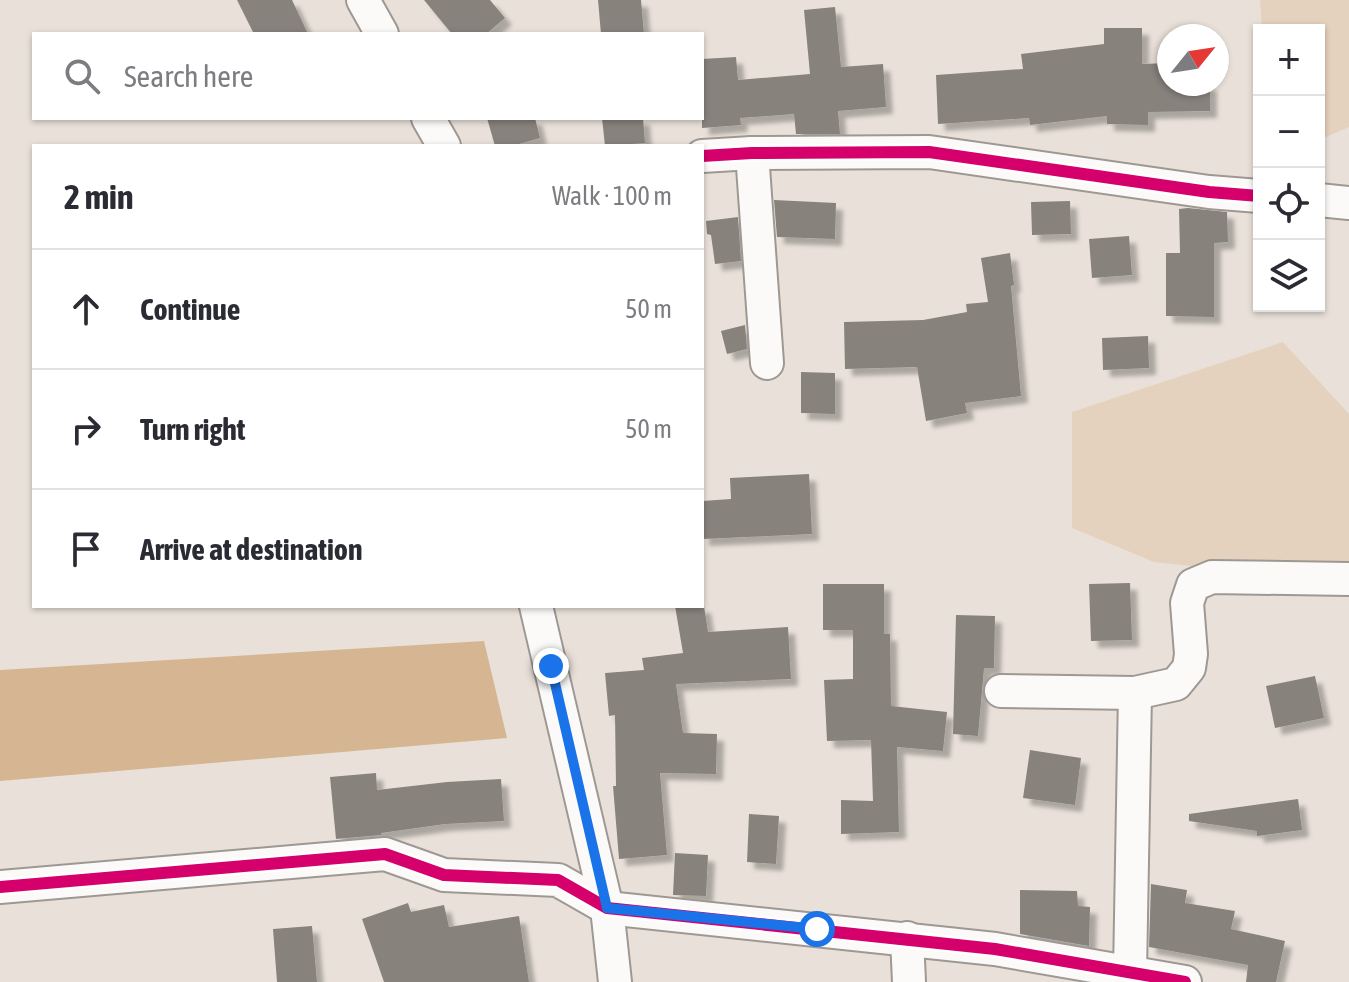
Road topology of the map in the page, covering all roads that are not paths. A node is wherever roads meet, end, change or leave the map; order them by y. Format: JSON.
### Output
{"nodes":[{"id":1,"x":363,"y":0,"type":"edge"},
{"id":2,"x":381,"y":32,"type":"edge"},
{"id":3,"x":429,"y":120,"type":"edge"},
{"id":4,"x":443,"y":144,"type":"edge"},
{"id":5,"x":752,"y":153,"type":"junction"},
{"id":6,"x":704,"y":156,"type":"edge"},
{"id":7,"x":1253,"y":196,"type":"edge"},
{"id":8,"x":1325,"y":201,"type":"edge"},
{"id":9,"x":1349,"y":203,"type":"edge"},
{"id":10,"x":767,"y":363,"type":"dead end"},
{"id":11,"x":1349,"y":579,"type":"edge"},
{"id":12,"x":536,"y":608,"type":"edge"},
{"id":13,"x":1001,"y":691,"type":"dead end"},
{"id":14,"x":1135,"y":693,"type":"junction"},
{"id":15,"x":0,"y":887,"type":"edge"},
{"id":16,"x":607,"y":908,"type":"junction"},
{"id":17,"x":907,"y":938,"type":"junction"},
{"id":18,"x":1130,"y":973,"type":"junction"},
{"id":19,"x":615,"y":982,"type":"edge"},
{"id":20,"x":909,"y":982,"type":"edge"},
{"id":21,"x":1185,"y":982,"type":"edge"}],
"edges":[{"from":1,"to":2,"type":"street"},
{"from":3,"to":4,"type":"street"},
{"from":5,"to":6,"type":"street"},
{"from":5,"to":7,"type":"street"},
{"from":5,"to":10,"type":"street"},
{"from":8,"to":9,"type":"street"},
{"from":11,"to":14,"type":"street"},
{"from":12,"to":16,"type":"street"},
{"from":13,"to":14,"type":"street"},
{"from":14,"to":18,"type":"street"},
{"from":15,"to":16,"type":"street"},
{"from":16,"to":17,"type":"street"},
{"from":16,"to":19,"type":"street"},
{"from":17,"to":18,"type":"street"},
{"from":17,"to":20,"type":"street"},
{"from":18,"to":21,"type":"street"}]}
